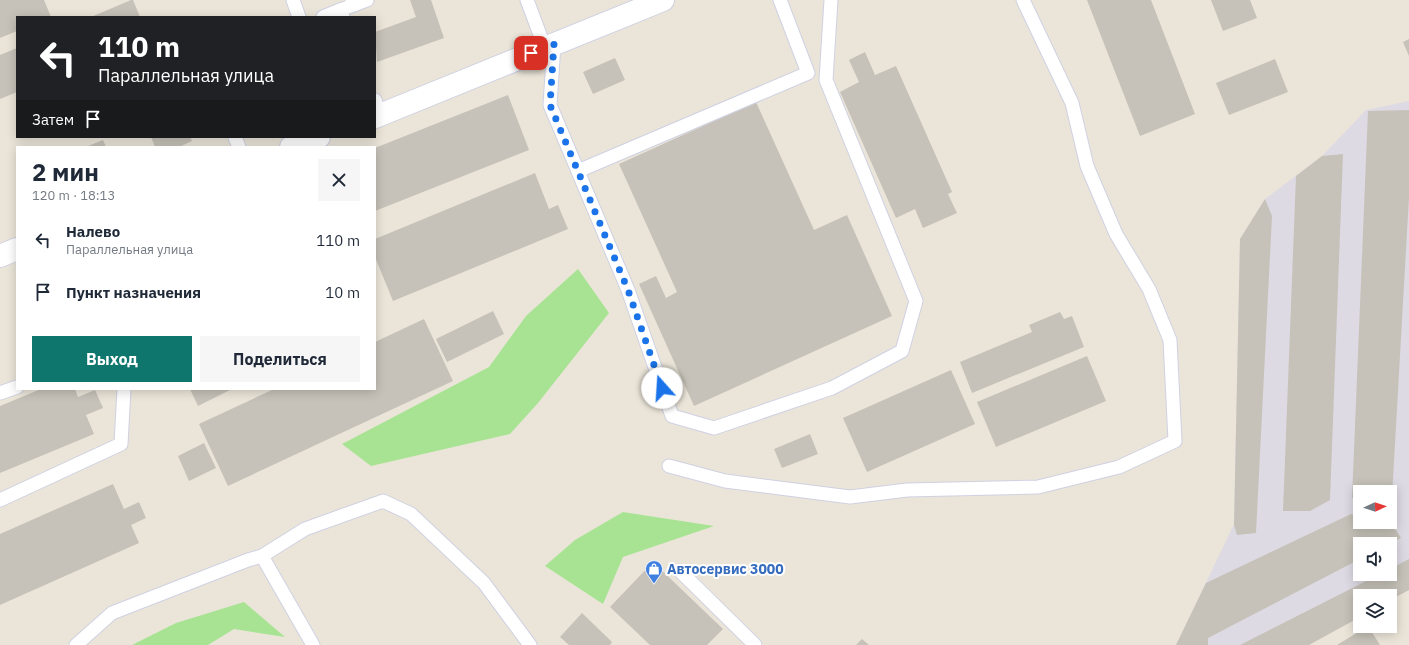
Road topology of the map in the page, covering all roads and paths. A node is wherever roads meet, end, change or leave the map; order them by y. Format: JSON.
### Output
{"nodes":[{"id":1,"x":293,"y":0,"type":"edge"},
{"id":2,"x":367,"y":0,"type":"edge"},
{"id":3,"x":527,"y":0,"type":"edge"},
{"id":4,"x":663,"y":0,"type":"edge"},
{"id":5,"x":780,"y":0,"type":"edge"},
{"id":6,"x":831,"y":0,"type":"edge"},
{"id":7,"x":1023,"y":0,"type":"edge"},
{"id":8,"x":353,"y":3,"type":"edge"},
{"id":9,"x":341,"y":14,"type":"edge"},
{"id":10,"x":299,"y":16,"type":"edge"},
{"id":11,"x":329,"y":16,"type":"edge"},
{"id":12,"x":550,"y":46,"type":"junction"},
{"id":13,"x":377,"y":111,"type":"edge"},
{"id":14,"x":316,"y":138,"type":"edge"},
{"id":15,"x":294,"y":146,"type":"edge"},
{"id":16,"x":578,"y":171,"type":"junction"},
{"id":17,"x":16,"y":249,"type":"edge"},
{"id":18,"x":0,"y":256,"type":"edge"},
{"id":19,"x":16,"y":387,"type":"edge"},
{"id":20,"x":124,"y":390,"type":"edge"},
{"id":21,"x":0,"y":393,"type":"edge"},
{"id":22,"x":669,"y":466,"type":"dead end"},
{"id":23,"x":0,"y":500,"type":"edge"},
{"id":24,"x":262,"y":556,"type":"junction"},
{"id":25,"x":680,"y":571,"type":"dead end"},
{"id":26,"x":76,"y":645,"type":"edge"},
{"id":27,"x":313,"y":645,"type":"edge"},
{"id":28,"x":530,"y":645,"type":"edge"},
{"id":29,"x":755,"y":645,"type":"edge"}],
"edges":[{"from":1,"to":10,"type":"lane"},
{"from":2,"to":8,"type":"lane"},
{"from":3,"to":12,"type":"lane"},
{"from":4,"to":12,"type":"street"},
{"from":5,"to":16,"type":"lane"},
{"from":6,"to":16,"type":"lane"},
{"from":7,"to":22,"type":"lane"},
{"from":8,"to":9,"type":"lane"},
{"from":9,"to":11,"type":"lane"},
{"from":12,"to":13,"type":"street"},
{"from":12,"to":16,"type":"lane"},
{"from":14,"to":15,"type":"street"},
{"from":17,"to":18,"type":"street"},
{"from":19,"to":21,"type":"lane"},
{"from":20,"to":23,"type":"lane"},
{"from":24,"to":26,"type":"lane"},
{"from":24,"to":27,"type":"lane"},
{"from":24,"to":28,"type":"lane"},
{"from":25,"to":29,"type":"lane"}]}
